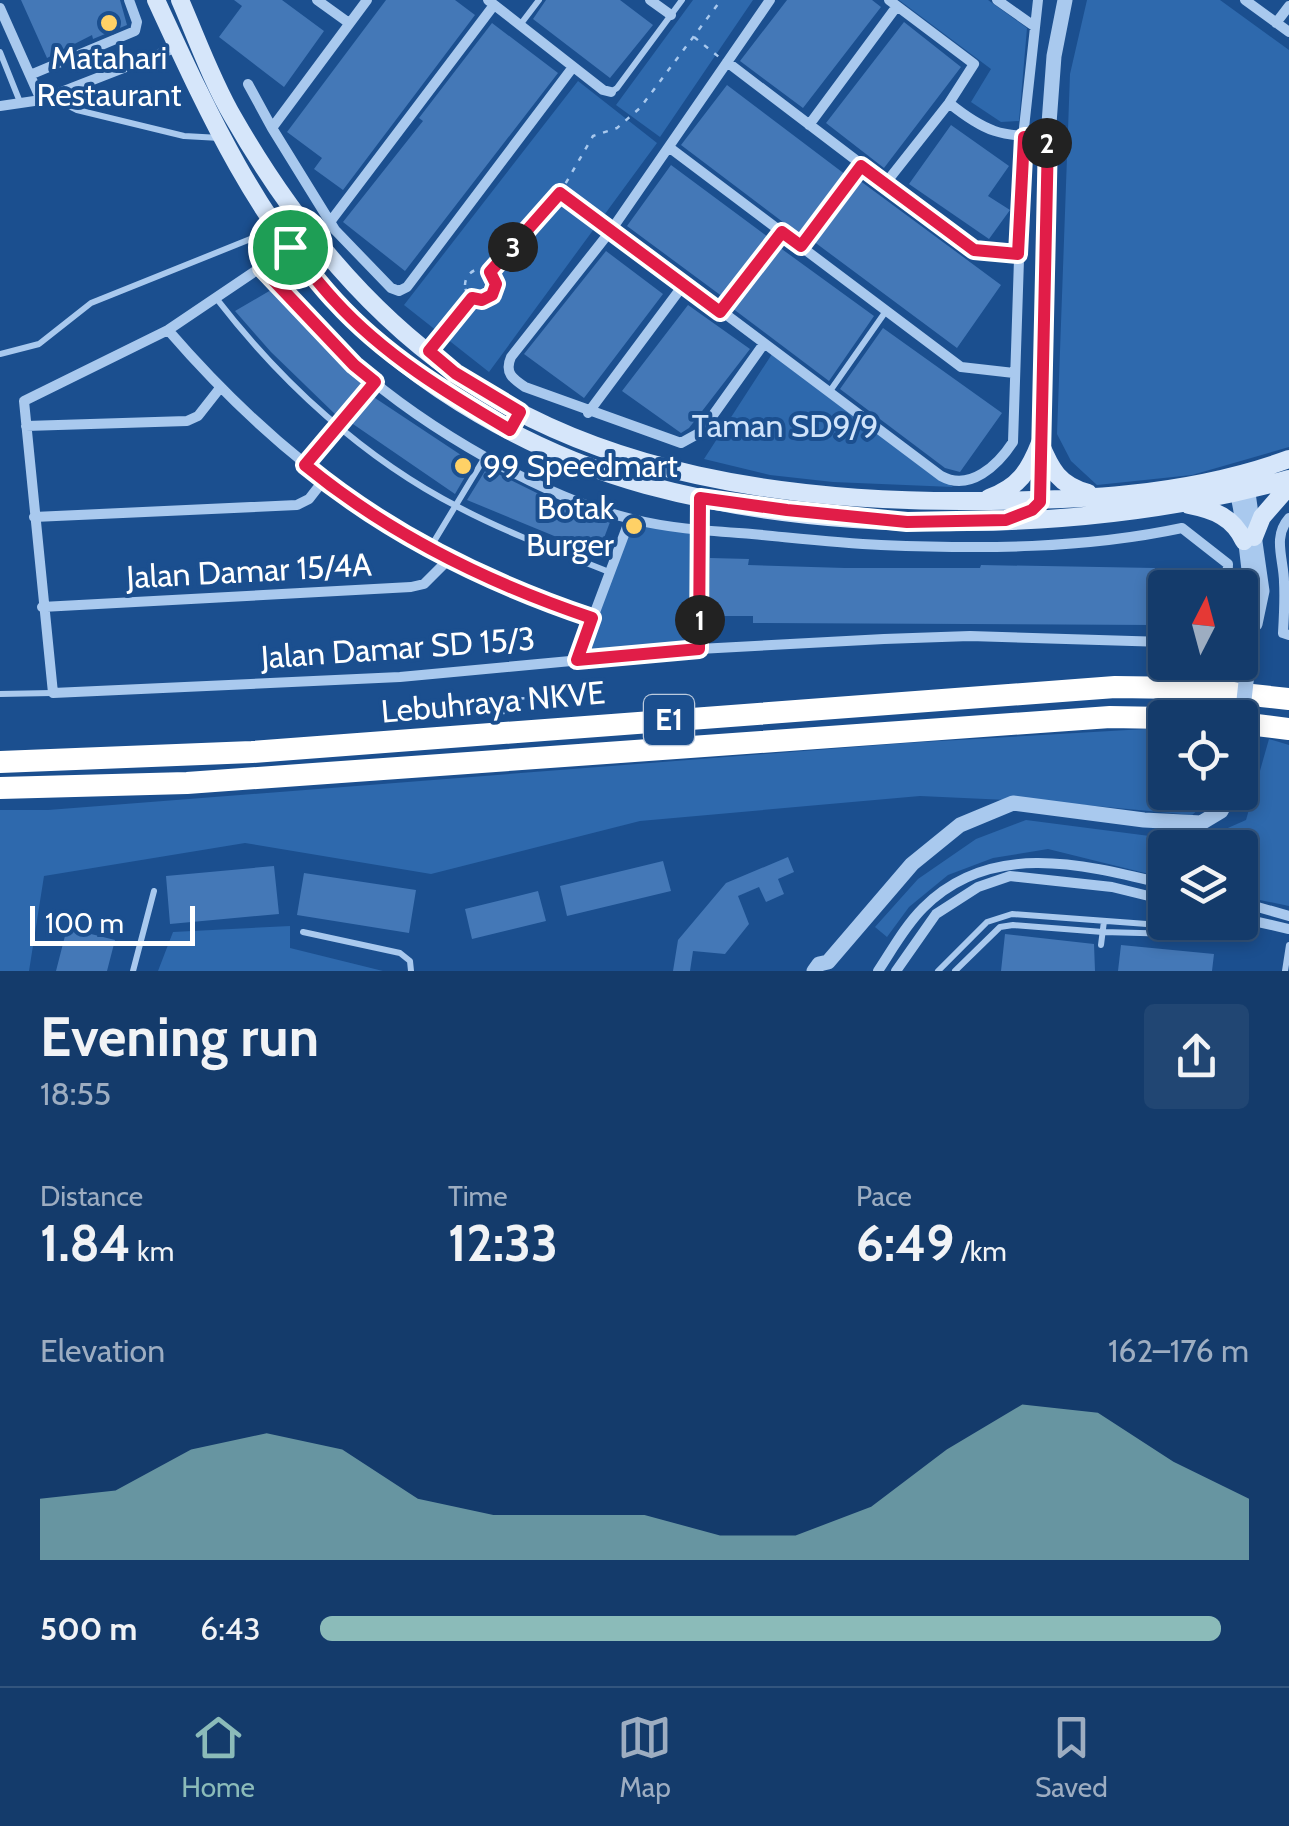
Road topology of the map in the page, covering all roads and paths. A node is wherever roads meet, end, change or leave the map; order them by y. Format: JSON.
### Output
{"nodes":[{"id":1,"x":128,"y":0,"type":"edge"},
{"id":2,"x":156,"y":0,"type":"edge"},
{"id":3,"x":165,"y":0,"type":"edge"},
{"id":4,"x":180,"y":0,"type":"edge"},
{"id":5,"x":194,"y":0,"type":"edge"},
{"id":6,"x":317,"y":0,"type":"edge"},
{"id":7,"x":366,"y":0,"type":"edge"},
{"id":8,"x":539,"y":0,"type":"edge"},
{"id":9,"x":650,"y":0,"type":"edge"},
{"id":10,"x":682,"y":0,"type":"edge"},
{"id":11,"x":721,"y":0,"type":"edge"},
{"id":12,"x":770,"y":0,"type":"edge"},
{"id":13,"x":997,"y":0,"type":"edge"},
{"id":14,"x":1038,"y":0,"type":"edge"},
{"id":15,"x":1065,"y":0,"type":"edge"},
{"id":16,"x":1245,"y":0,"type":"edge"},
{"id":17,"x":491,"y":2,"type":"edge"},
{"id":18,"x":893,"y":3,"type":"edge"},
{"id":19,"x":1289,"y":6,"type":"edge"},
{"id":20,"x":0,"y":8,"type":"edge"},
{"id":21,"x":671,"y":16,"type":"junction"},
{"id":22,"x":350,"y":23,"type":"junction"},
{"id":23,"x":1276,"y":23,"type":"junction"},
{"id":24,"x":520,"y":25,"type":"junction"},
{"id":25,"x":1034,"y":26,"type":"junction"},
{"id":26,"x":194,"y":31,"type":"junction"},
{"id":27,"x":1289,"y":32,"type":"edge"},
{"id":28,"x":692,"y":36,"type":"junction"},
{"id":29,"x":174,"y":41,"type":"junction"},
{"id":30,"x":711,"y":50,"type":"dead end"},
{"id":31,"x":0,"y":52,"type":"edge"},
{"id":32,"x":727,"y":62,"type":"junction"},
{"id":33,"x":573,"y":67,"type":"junction"},
{"id":34,"x":30,"y":75,"type":"junction"},
{"id":35,"x":248,"y":84,"type":"dead end"},
{"id":36,"x":63,"y":92,"type":"junction"},
{"id":37,"x":611,"y":92,"type":"joint"},
{"id":38,"x":42,"y":100,"type":"junction"},
{"id":39,"x":949,"y":103,"type":"junction"},
{"id":40,"x":0,"y":106,"type":"edge"},
{"id":41,"x":22,"y":106,"type":"junction"},
{"id":42,"x":809,"y":125,"type":"junction"},
{"id":43,"x":272,"y":128,"type":"junction"},
{"id":44,"x":1024,"y":137,"type":"junction"},
{"id":45,"x":1048,"y":137,"type":"junction"},
{"id":46,"x":221,"y":138,"type":"junction"},
{"id":47,"x":670,"y":148,"type":"junction"},
{"id":48,"x":861,"y":166,"type":"junction"},
{"id":49,"x":884,"y":184,"type":"junction"},
{"id":50,"x":560,"y":193,"type":"junction"},
{"id":51,"x":330,"y":222,"type":"junction"},
{"id":52,"x":279,"y":228,"type":"junction"},
{"id":53,"x":612,"y":229,"type":"junction"},
{"id":54,"x":782,"y":232,"type":"junction"},
{"id":55,"x":801,"y":246,"type":"junction"},
{"id":56,"x":290,"y":247,"type":"junction"},
{"id":57,"x":1018,"y":254,"type":"junction"},
{"id":58,"x":262,"y":268,"type":"junction"},
{"id":59,"x":490,"y":272,"type":"junction"},
{"id":60,"x":684,"y":284,"type":"junction"},
{"id":61,"x":216,"y":298,"type":"junction"},
{"id":62,"x":472,"y":298,"type":"junction"},
{"id":63,"x":886,"y":310,"type":"junction"},
{"id":64,"x":720,"y":312,"type":"junction"},
{"id":65,"x":168,"y":330,"type":"junction"},
{"id":66,"x":763,"y":345,"type":"junction"},
{"id":67,"x":429,"y":351,"type":"junction"},
{"id":68,"x":0,"y":354,"type":"edge"},
{"id":69,"x":1014,"y":373,"type":"junction"},
{"id":70,"x":375,"y":382,"type":"junction"},
{"id":71,"x":220,"y":388,"type":"junction"},
{"id":72,"x":829,"y":392,"type":"junction"},
{"id":73,"x":520,"y":412,"type":"junction"},
{"id":74,"x":588,"y":412,"type":"junction"},
{"id":75,"x":26,"y":426,"type":"junction"},
{"id":76,"x":338,"y":426,"type":"junction"},
{"id":77,"x":510,"y":430,"type":"junction"},
{"id":78,"x":1040,"y":442,"type":"junction"},
{"id":79,"x":485,"y":457,"type":"junction"},
{"id":80,"x":1289,"y":458,"type":"edge"},
{"id":81,"x":305,"y":465,"type":"junction"},
{"id":82,"x":699,"y":477,"type":"junction"},
{"id":83,"x":323,"y":480,"type":"junction"},
{"id":84,"x":1289,"y":482,"type":"edge"},
{"id":85,"x":1241,"y":484,"type":"junction"},
{"id":86,"x":1104,"y":496,"type":"junction"},
{"id":87,"x":700,"y":498,"type":"junction"},
{"id":88,"x":979,"y":501,"type":"junction"},
{"id":89,"x":1040,"y":502,"type":"junction"},
{"id":90,"x":1180,"y":503,"type":"junction"},
{"id":91,"x":457,"y":507,"type":"junction"},
{"id":92,"x":34,"y":516,"type":"junction"},
{"id":93,"x":1072,"y":516,"type":"junction"},
{"id":94,"x":1289,"y":518,"type":"edge"},
{"id":95,"x":630,"y":519,"type":"junction"},
{"id":96,"x":1006,"y":520,"type":"junction"},
{"id":97,"x":701,"y":531,"type":"junction"},
{"id":98,"x":1249,"y":539,"type":"junction"},
{"id":99,"x":430,"y":549,"type":"junction"},
{"id":100,"x":448,"y":560,"type":"junction"},
{"id":101,"x":1228,"y":570,"type":"edge"},
{"id":102,"x":609,"y":572,"type":"junction"},
{"id":103,"x":1287,"y":578,"type":"edge"},
{"id":104,"x":42,"y":607,"type":"junction"},
{"id":105,"x":592,"y":618,"type":"junction"},
{"id":106,"x":1289,"y":635,"type":"edge"},
{"id":107,"x":1148,"y":641,"type":"edge"},
{"id":108,"x":699,"y":649,"type":"junction"},
{"id":109,"x":577,"y":660,"type":"junction"},
{"id":110,"x":53,"y":693,"type":"junction"},
{"id":111,"x":0,"y":694,"type":"edge"},
{"id":112,"x":1289,"y":699,"type":"edge"},
{"id":113,"x":1244,"y":700,"type":"edge"},
{"id":114,"x":1148,"y":717,"type":"edge"},
{"id":115,"x":1258,"y":725,"type":"edge"},
{"id":116,"x":550,"y":729,"type":"junction"},
{"id":117,"x":1289,"y":729,"type":"edge"},
{"id":118,"x":494,"y":734,"type":"junction"},
{"id":119,"x":0,"y":762,"type":"edge"},
{"id":120,"x":0,"y":788,"type":"edge"},
{"id":121,"x":1222,"y":810,"type":"edge"},
{"id":122,"x":1148,"y":880,"type":"edge"},
{"id":123,"x":154,"y":892,"type":"dead end"},
{"id":124,"x":1148,"y":896,"type":"edge"},
{"id":125,"x":1258,"y":907,"type":"edge"},
{"id":126,"x":1289,"y":916,"type":"edge"},
{"id":127,"x":1104,"y":921,"type":"junction"},
{"id":128,"x":1258,"y":922,"type":"edge"},
{"id":129,"x":1148,"y":924,"type":"edge"},
{"id":130,"x":1289,"y":929,"type":"edge"},
{"id":131,"x":303,"y":932,"type":"dead end"},
{"id":132,"x":1103,"y":932,"type":"junction"},
{"id":133,"x":1148,"y":933,"type":"edge"},
{"id":134,"x":1101,"y":945,"type":"dead end"},
{"id":135,"x":1289,"y":947,"type":"edge"},
{"id":136,"x":823,"y":968,"type":"edge"},
{"id":137,"x":133,"y":971,"type":"edge"},
{"id":138,"x":411,"y":971,"type":"edge"},
{"id":139,"x":878,"y":971,"type":"edge"},
{"id":140,"x":896,"y":971,"type":"edge"},
{"id":141,"x":938,"y":971,"type":"edge"},
{"id":142,"x":955,"y":971,"type":"edge"},
{"id":143,"x":1285,"y":971,"type":"edge"}],
"edges":[{"from":1,"to":34,"type":"street"},
{"from":2,"to":29,"type":"main road"},
{"from":3,"to":29,"type":"main road"},
{"from":4,"to":26,"type":"main road"},
{"from":5,"to":26,"type":"main road"},
{"from":6,"to":22,"type":"street"},
{"from":7,"to":22,"type":"street"},
{"from":8,"to":24,"type":"lane"},
{"from":9,"to":21,"type":"street"},
{"from":10,"to":21,"type":"lane"},
{"from":11,"to":28,"type":"path"},
{"from":12,"to":32,"type":"street"},
{"from":13,"to":25,"type":"street"},
{"from":14,"to":25,"type":"street"},
{"from":15,"to":45,"type":"street"},
{"from":16,"to":23,"type":"street"},
{"from":17,"to":24,"type":"street"},
{"from":17,"to":51,"type":"street"},
{"from":18,"to":39,"type":"street"},
{"from":18,"to":42,"type":"street"},
{"from":19,"to":23,"type":"street"},
{"from":20,"to":34,"type":"street"},
{"from":21,"to":37,"type":"lane"},
{"from":22,"to":43,"type":"street"},
{"from":23,"to":27,"type":"street"},
{"from":24,"to":33,"type":"street"},
{"from":25,"to":44,"type":"street"},
{"from":26,"to":67,"type":"main road"},
{"from":28,"to":30,"type":"path"},
{"from":28,"to":50,"type":"path"},
{"from":29,"to":36,"type":"street"},
{"from":29,"to":46,"type":"main road"},
{"from":31,"to":41,"type":"lane"},
{"from":32,"to":42,"type":"street"},
{"from":32,"to":47,"type":"street"},
{"from":33,"to":37,"type":"street"},
{"from":33,"to":51,"type":"street"},
{"from":34,"to":38,"type":"street"},
{"from":35,"to":43,"type":"street"},
{"from":36,"to":38,"type":"street"},
{"from":36,"to":46,"type":"lane"},
{"from":38,"to":41,"type":"street"},
{"from":39,"to":44,"type":"street"},
{"from":39,"to":49,"type":"street"},
{"from":40,"to":41,"type":"street"},
{"from":42,"to":48,"type":"street"},
{"from":43,"to":51,"type":"street"},
{"from":44,"to":45,"type":"street"},
{"from":44,"to":57,"type":"street"},
{"from":45,"to":78,"type":"street"},
{"from":46,"to":52,"type":"main road"},
{"from":47,"to":53,"type":"street"},
{"from":47,"to":54,"type":"street"},
{"from":48,"to":49,"type":"street"},
{"from":48,"to":55,"type":"lane"},
{"from":49,"to":57,"type":"street"},
{"from":50,"to":53,"type":"path"},
{"from":50,"to":59,"type":"path"},
{"from":52,"to":56,"type":"main road"},
{"from":52,"to":68,"type":"lane"},
{"from":53,"to":60,"type":"street"},
{"from":53,"to":74,"type":"street"},
{"from":54,"to":55,"type":"street"},
{"from":54,"to":64,"type":"lane"},
{"from":55,"to":63,"type":"street"},
{"from":56,"to":58,"type":"street"},
{"from":56,"to":77,"type":"main road"},
{"from":57,"to":69,"type":"street"},
{"from":58,"to":61,"type":"street"},
{"from":58,"to":70,"type":"street"},
{"from":59,"to":62,"type":"path"},
{"from":59,"to":62,"type":"path"},
{"from":60,"to":64,"type":"street"},
{"from":60,"to":74,"type":"street"},
{"from":61,"to":65,"type":"street"},
{"from":61,"to":76,"type":"lane"},
{"from":62,"to":67,"type":"path"},
{"from":63,"to":69,"type":"street"},
{"from":63,"to":72,"type":"lane"},
{"from":64,"to":66,"type":"street"},
{"from":65,"to":71,"type":"street"},
{"from":65,"to":75,"type":"street"},
{"from":66,"to":72,"type":"street"},
{"from":66,"to":74,"type":"street"},
{"from":67,"to":73,"type":"main road"},
{"from":69,"to":72,"type":"street"},
{"from":70,"to":76,"type":"lane"},
{"from":70,"to":79,"type":"street"},
{"from":71,"to":75,"type":"street"},
{"from":71,"to":81,"type":"street"},
{"from":73,"to":77,"type":"main road"},
{"from":73,"to":82,"type":"main road"},
{"from":75,"to":92,"type":"street"},
{"from":76,"to":81,"type":"lane"},
{"from":76,"to":91,"type":"lane"},
{"from":77,"to":87,"type":"main road"},
{"from":78,"to":86,"type":"main road"},
{"from":78,"to":88,"type":"main road"},
{"from":78,"to":89,"type":"street"},
{"from":79,"to":91,"type":"lane"},
{"from":79,"to":95,"type":"street"},
{"from":80,"to":85,"type":"main road"},
{"from":81,"to":83,"type":"street"},
{"from":82,"to":87,"type":"street"},
{"from":82,"to":88,"type":"main road"},
{"from":83,"to":92,"type":"street"},
{"from":83,"to":99,"type":"street"},
{"from":84,"to":85,"type":"main road"},
{"from":84,"to":98,"type":"main road"},
{"from":85,"to":86,"type":"main road"},
{"from":85,"to":90,"type":"main road"},
{"from":85,"to":98,"type":"street"},
{"from":86,"to":89,"type":"main road"},
{"from":87,"to":96,"type":"main road"},
{"from":87,"to":97,"type":"street"},
{"from":88,"to":89,"type":"main road"},
{"from":89,"to":93,"type":"street"},
{"from":89,"to":96,"type":"street"},
{"from":90,"to":93,"type":"main road"},
{"from":90,"to":98,"type":"main road"},
{"from":91,"to":99,"type":"lane"},
{"from":91,"to":102,"type":"lane"},
{"from":92,"to":104,"type":"street"},
{"from":93,"to":96,"type":"main road"},
{"from":94,"to":103,"type":"street"},
{"from":95,"to":97,"type":"street"},
{"from":95,"to":102,"type":"street"},
{"from":97,"to":101,"type":"street"},
{"from":97,"to":108,"type":"street"},
{"from":98,"to":113,"type":"street","bridge":true},
{"from":99,"to":100,"type":"street"},
{"from":100,"to":104,"type":"street","name":"Jalan Damar 15/4A"},
{"from":100,"to":105,"type":"street"},
{"from":102,"to":105,"type":"street"},
{"from":103,"to":106,"type":"street"},
{"from":104,"to":110,"type":"street"},
{"from":105,"to":109,"type":"street"},
{"from":107,"to":108,"type":"street","name":"Jalan Damar SD 15/3"},
{"from":108,"to":109,"type":"street","name":"Jalan Damar SD 15/3"},
{"from":109,"to":110,"type":"street","name":"Jalan Damar SD 15/3"},
{"from":110,"to":111,"type":"lane"},
{"from":112,"to":116,"type":"highway","name":"Lebuhraya NKVE","number":"E1"},
{"from":114,"to":120,"type":"highway","name":"Lebuhraya NKVE","number":"E1"},
{"from":115,"to":117,"type":"highway"},
{"from":116,"to":118,"type":"highway","name":"Lebuhraya NKVE","number":"E1"},
{"from":116,"to":118,"type":"path"},
{"from":118,"to":119,"type":"highway","name":"Lebuhraya NKVE","number":"E1"},
{"from":121,"to":136,"type":"street"},
{"from":122,"to":139,"type":"street"},
{"from":123,"to":137,"type":"lane"},
{"from":124,"to":140,"type":"street"},
{"from":125,"to":126,"type":"street"},
{"from":127,"to":129,"type":"lane"},
{"from":127,"to":132,"type":"lane"},
{"from":127,"to":141,"type":"lane"},
{"from":128,"to":130,"type":"street"},
{"from":131,"to":138,"type":"lane"},
{"from":132,"to":133,"type":"lane"},
{"from":132,"to":134,"type":"lane"},
{"from":132,"to":142,"type":"lane"},
{"from":135,"to":143,"type":"lane"}]}
